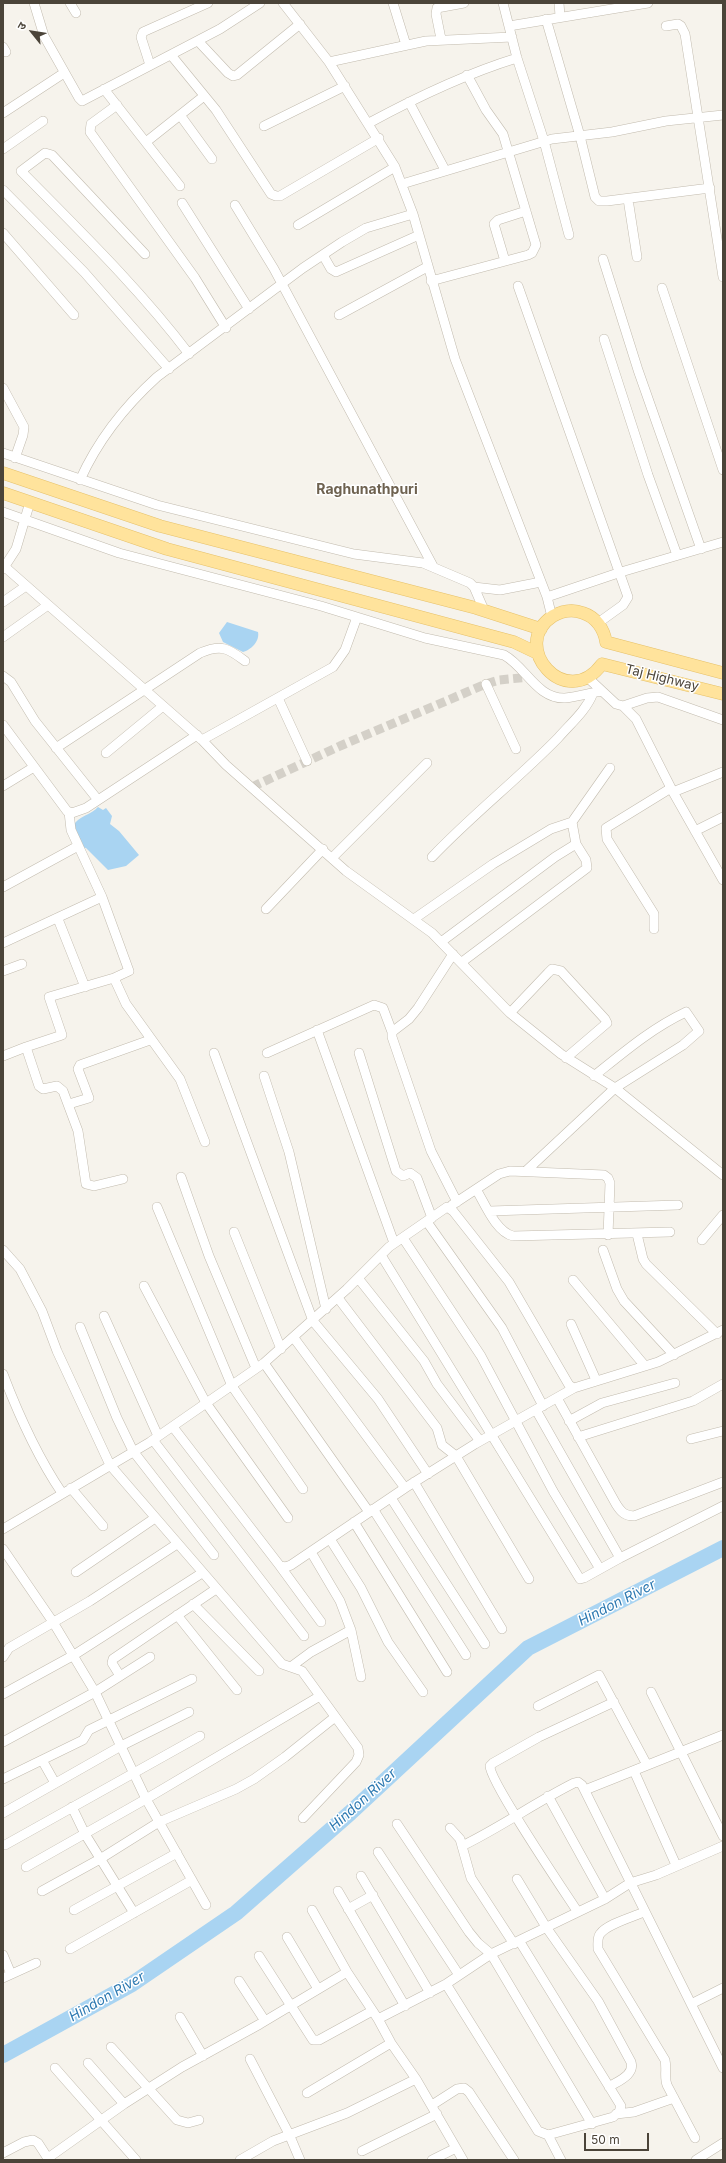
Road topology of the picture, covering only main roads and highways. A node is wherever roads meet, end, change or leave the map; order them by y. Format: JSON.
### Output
{"nodes":[{"id":1,"x":3,"y":473,"type":"edge"},
{"id":2,"x":3,"y":493,"type":"edge"},
{"id":3,"x":541,"y":629,"type":"junction"},
{"id":4,"x":538,"y":653,"type":"junction"},
{"id":5,"x":723,"y":673,"type":"edge"},
{"id":6,"x":723,"y":694,"type":"edge"}],
"edges":[{"from":1,"to":3,"type":"main road"},
{"from":2,"to":4,"type":"main road"},
{"from":3,"to":4,"type":"main road"},
{"from":3,"to":5,"type":"main road"},
{"from":4,"to":6,"type":"main road","name":"Taj Highway"}]}
